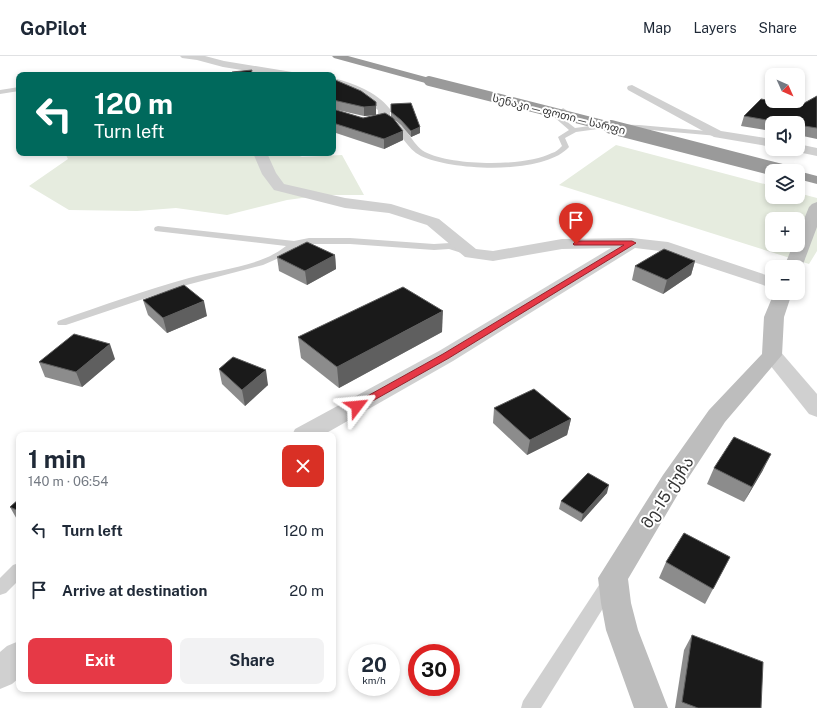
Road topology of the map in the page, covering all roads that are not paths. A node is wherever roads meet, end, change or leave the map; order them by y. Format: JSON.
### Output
{"nodes":[{"id":1,"x":185,"y":56,"type":"edge"},
{"id":2,"x":337,"y":56,"type":"edge"},
{"id":3,"x":263,"y":71,"type":"junction"},
{"id":4,"x":254,"y":72,"type":"edge"},
{"id":5,"x":270,"y":72,"type":"edge"},
{"id":6,"x":336,"y":82,"type":"edge"},
{"id":7,"x":632,"y":88,"type":"dead end"},
{"id":8,"x":16,"y":89,"type":"edge"},
{"id":9,"x":0,"y":92,"type":"edge"},
{"id":10,"x":563,"y":110,"type":"dead end"},
{"id":11,"x":336,"y":114,"type":"edge"},
{"id":12,"x":384,"y":118,"type":"junction"},
{"id":13,"x":574,"y":130,"type":"junction"},
{"id":14,"x":718,"y":134,"type":"junction"},
{"id":15,"x":765,"y":142,"type":"edge"},
{"id":16,"x":805,"y":149,"type":"edge"},
{"id":17,"x":817,"y":152,"type":"edge"},
{"id":18,"x":261,"y":156,"type":"edge"},
{"id":19,"x":765,"y":167,"type":"edge"},
{"id":20,"x":805,"y":177,"type":"edge"},
{"id":21,"x":817,"y":180,"type":"edge"},
{"id":22,"x":817,"y":207,"type":"edge"},
{"id":23,"x":158,"y":229,"type":"dead end"},
{"id":24,"x":632,"y":243,"type":"junction"},
{"id":25,"x":294,"y":244,"type":"junction"},
{"id":26,"x":471,"y":253,"type":"junction"},
{"id":27,"x":796,"y":260,"type":"edge"},
{"id":28,"x":765,"y":281,"type":"edge"},
{"id":29,"x":780,"y":300,"type":"edge"},
{"id":30,"x":62,"y":323,"type":"dead end"},
{"id":31,"x":772,"y":355,"type":"junction"},
{"id":32,"x":817,"y":409,"type":"edge"},
{"id":33,"x":309,"y":432,"type":"edge"},
{"id":34,"x":16,"y":573,"type":"edge"},
{"id":35,"x":613,"y":578,"type":"junction"},
{"id":36,"x":0,"y":588,"type":"edge"},
{"id":37,"x":16,"y":660,"type":"edge"},
{"id":38,"x":0,"y":673,"type":"edge"},
{"id":39,"x":530,"y":708,"type":"edge"},
{"id":40,"x":651,"y":708,"type":"edge"}],
"edges":[{"from":1,"to":3,"type":"street"},
{"from":2,"to":19,"type":"highway","name":"სენაკი — ფოთი — სარფი","bridge":true},
{"from":3,"to":4,"type":"lane"},
{"from":3,"to":5,"type":"street"},
{"from":6,"to":12,"type":"street"},
{"from":7,"to":14,"type":"street"},
{"from":8,"to":9,"type":"lane"},
{"from":10,"to":13,"type":"lane"},
{"from":11,"to":12,"type":"street"},
{"from":12,"to":13,"type":"lane"},
{"from":13,"to":14,"type":"lane"},
{"from":14,"to":15,"type":"street"},
{"from":16,"to":17,"type":"street"},
{"from":18,"to":26,"type":"street"},
{"from":20,"to":21,"type":"highway"},
{"from":22,"to":27,"type":"street"},
{"from":23,"to":25,"type":"lane"},
{"from":24,"to":26,"type":"street"},
{"from":24,"to":28,"type":"street"},
{"from":24,"to":33,"type":"street"},
{"from":25,"to":26,"type":"lane"},
{"from":25,"to":30,"type":"lane"},
{"from":29,"to":31,"type":"street"},
{"from":31,"to":32,"type":"street"},
{"from":31,"to":35,"type":"street","name":"მე-15 ქუჩა"},
{"from":34,"to":36,"type":"lane"},
{"from":35,"to":39,"type":"lane"},
{"from":35,"to":40,"type":"street"},
{"from":37,"to":38,"type":"street"}]}
